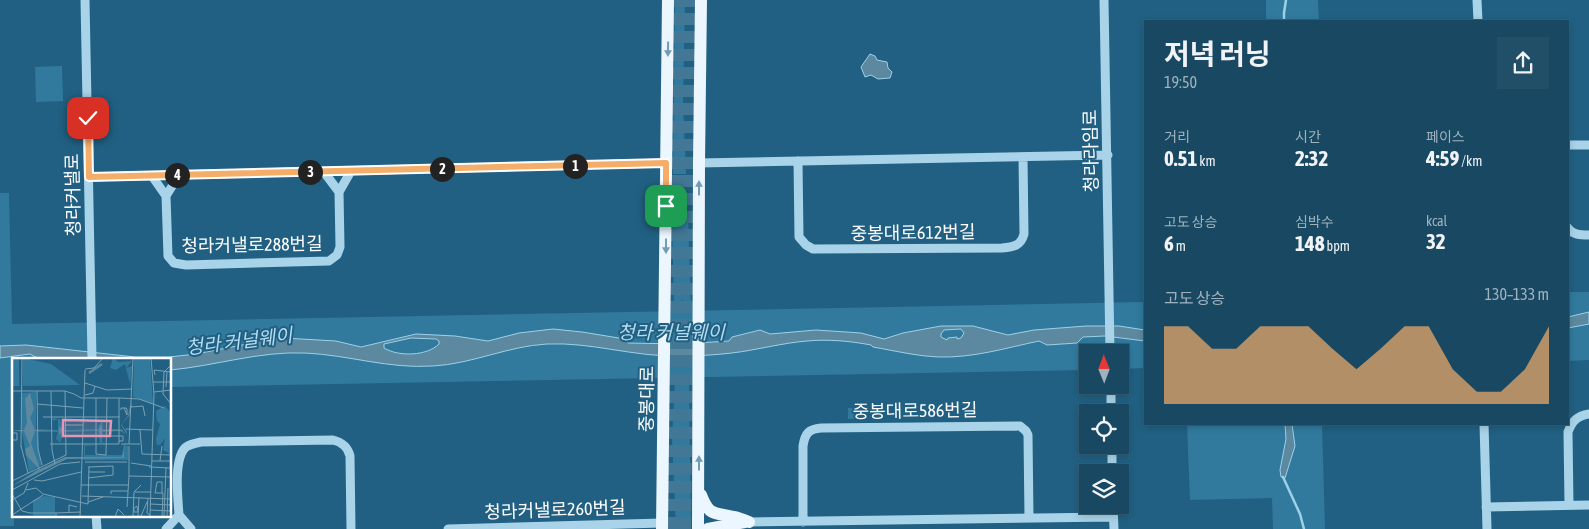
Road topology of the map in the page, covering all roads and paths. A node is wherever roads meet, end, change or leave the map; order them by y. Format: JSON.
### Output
{"nodes":[{"id":1,"x":85,"y":0,"type":"edge"},
{"id":2,"x":668,"y":0,"type":"edge"},
{"id":3,"x":701,"y":0,"type":"edge"},
{"id":4,"x":1104,"y":0,"type":"edge"},
{"id":5,"x":1477,"y":0,"type":"edge"},
{"id":6,"x":1478,"y":20,"type":"edge"},
{"id":7,"x":1569,"y":145,"type":"edge"},
{"id":8,"x":1589,"y":145,"type":"edge"},
{"id":9,"x":1108,"y":155,"type":"junction"},
{"id":10,"x":1023,"y":156,"type":"junction"},
{"id":11,"x":798,"y":161,"type":"junction"},
{"id":12,"x":666,"y":163,"type":"junction"},
{"id":13,"x":699,"y":163,"type":"junction"},
{"id":14,"x":351,"y":171,"type":"junction"},
{"id":15,"x":324,"y":172,"type":"junction"},
{"id":16,"x":180,"y":175,"type":"junction"},
{"id":17,"x":152,"y":176,"type":"junction"},
{"id":18,"x":89,"y":177,"type":"junction"},
{"id":19,"x":339,"y":192,"type":"junction"},
{"id":20,"x":166,"y":196,"type":"junction"},
{"id":21,"x":1569,"y":229,"type":"edge"},
{"id":22,"x":1589,"y":235,"type":"edge"},
{"id":23,"x":1110,"y":344,"type":"edge"},
{"id":24,"x":92,"y":358,"type":"edge"},
{"id":25,"x":1589,"y":414,"type":"edge"},
{"id":26,"x":1484,"y":425,"type":"edge"},
{"id":27,"x":698,"y":488,"type":"junction"},
{"id":28,"x":1569,"y":505,"type":"junction"},
{"id":29,"x":1589,"y":505,"type":"edge"},
{"id":30,"x":1486,"y":507,"type":"junction"},
{"id":31,"x":179,"y":515,"type":"junction"},
{"id":32,"x":96,"y":516,"type":"edge"},
{"id":33,"x":1113,"y":517,"type":"joint"},
{"id":34,"x":1029,"y":518,"type":"junction"},
{"id":35,"x":749,"y":522,"type":"junction"},
{"id":36,"x":803,"y":522,"type":"junction"},
{"id":37,"x":662,"y":526,"type":"edge"},
{"id":38,"x":97,"y":529,"type":"edge"},
{"id":39,"x":166,"y":529,"type":"edge"},
{"id":40,"x":191,"y":529,"type":"edge"},
{"id":41,"x":351,"y":529,"type":"edge"},
{"id":42,"x":448,"y":529,"type":"edge"},
{"id":43,"x":698,"y":529,"type":"edge"},
{"id":44,"x":708,"y":529,"type":"edge"},
{"id":45,"x":1114,"y":529,"type":"edge"},
{"id":46,"x":1487,"y":529,"type":"edge"}],
"edges":[{"from":1,"to":18,"type":"street","name":"청라커낼로"},
{"from":2,"to":12,"type":"main road","name":"중봉대로","one_way":true},
{"from":3,"to":13,"type":"main road"},
{"from":4,"to":9,"type":"street","name":"청라라임로"},
{"from":5,"to":6,"type":"street"},
{"from":7,"to":8,"type":"street"},
{"from":9,"to":10,"type":"street"},
{"from":9,"to":23,"type":"street","name":"청라라임로"},
{"from":10,"to":11,"type":"street"},
{"from":10,"to":11,"type":"street","name":"중봉대로612번길"},
{"from":11,"to":13,"type":"street"},
{"from":12,"to":14,"type":"street"},
{"from":12,"to":37,"type":"main road","name":"중봉대로","one_way":true},
{"from":27,"to":13,"type":"main road","one_way":true},
{"from":14,"to":15,"type":"street"},
{"from":14,"to":19,"type":"street"},
{"from":15,"to":16,"type":"street"},
{"from":15,"to":19,"type":"street"},
{"from":16,"to":17,"type":"street"},
{"from":16,"to":20,"type":"street"},
{"from":17,"to":18,"type":"street"},
{"from":17,"to":20,"type":"street"},
{"from":18,"to":24,"type":"street","name":"청라커낼로"},
{"from":19,"to":20,"type":"street","name":"청라커낼로288번길"},
{"from":21,"to":22,"type":"street"},
{"from":25,"to":28,"type":"street"},
{"from":26,"to":30,"type":"street"},
{"from":27,"to":35,"type":"main road"},
{"from":27,"to":43,"type":"main road"},
{"from":28,"to":29,"type":"street"},
{"from":28,"to":30,"type":"street"},
{"from":30,"to":46,"type":"street"},
{"from":31,"to":39,"type":"street"},
{"from":31,"to":40,"type":"street"},
{"from":31,"to":41,"type":"street"},
{"from":32,"to":38,"type":"street"},
{"from":33,"to":34,"type":"street"},
{"from":33,"to":45,"type":"street"},
{"from":34,"to":36,"type":"street"},
{"from":34,"to":36,"type":"street","name":"중봉대로586번길"},
{"from":35,"to":36,"type":"street"},
{"from":35,"to":44,"type":"main road"},
{"from":37,"to":42,"type":"street","name":"청라커낼로260번길"}]}
